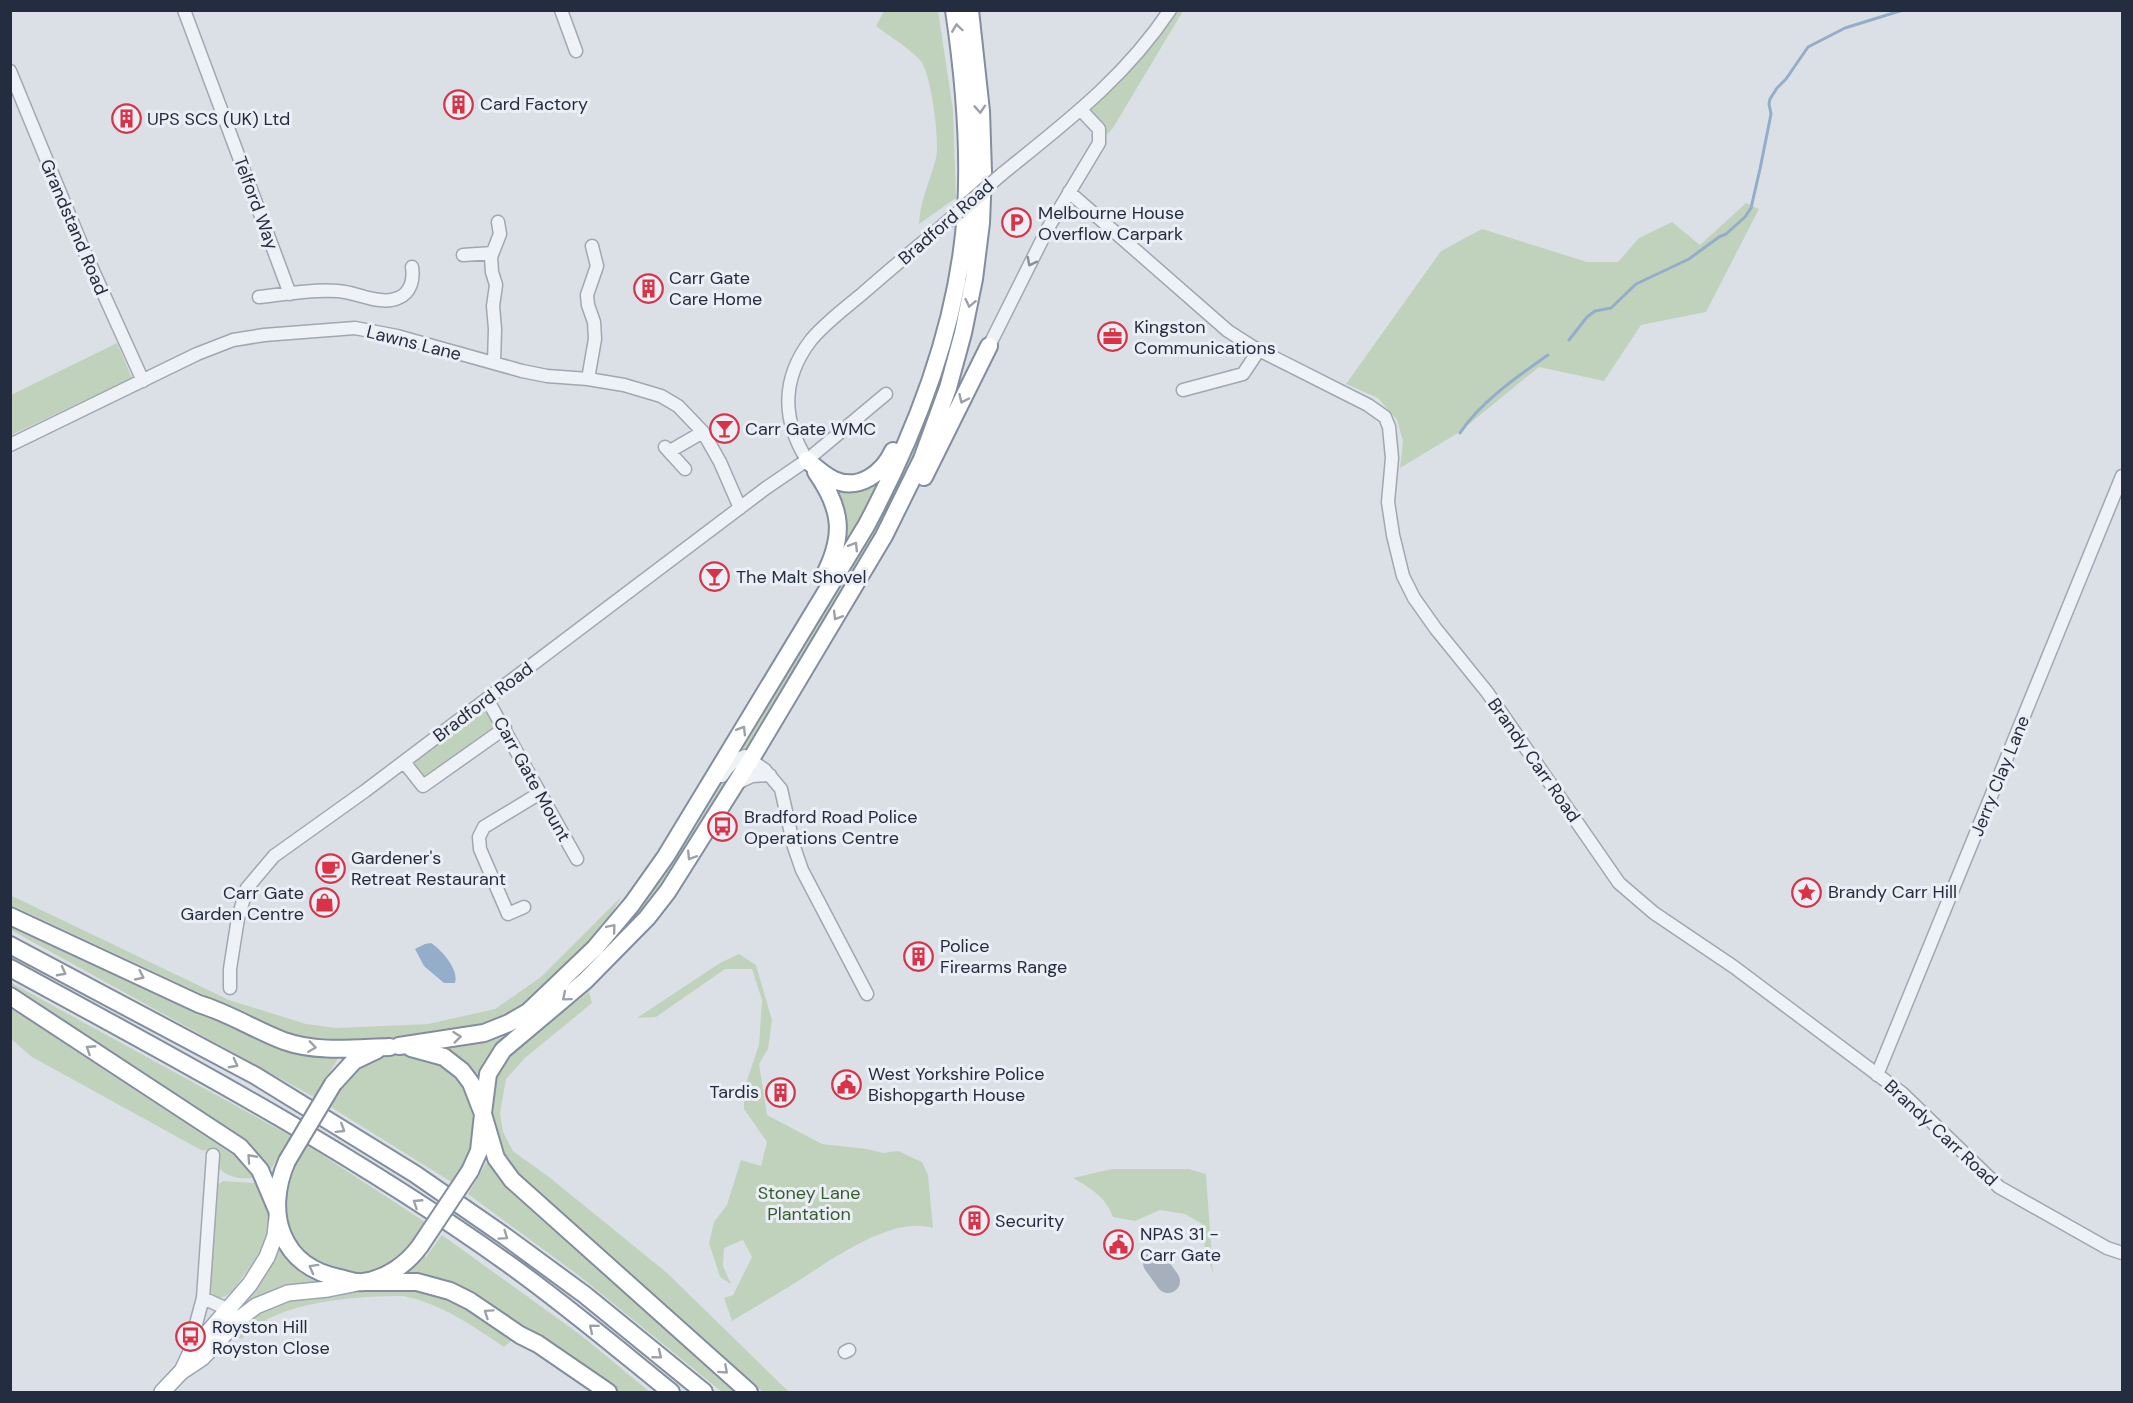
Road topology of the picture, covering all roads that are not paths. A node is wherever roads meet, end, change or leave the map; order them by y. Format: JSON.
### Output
{"nodes":[{"id":1,"x":184,"y":10,"type":"edge"},
{"id":2,"x":561,"y":10,"type":"edge"},
{"id":3,"x":954,"y":10,"type":"edge"},
{"id":4,"x":970,"y":10,"type":"edge"},
{"id":5,"x":1170,"y":10,"type":"edge"},
{"id":6,"x":576,"y":51,"type":"dead end"},
{"id":7,"x":10,"y":71,"type":"edge"},
{"id":8,"x":1081,"y":110,"type":"junction"},
{"id":9,"x":1069,"y":192,"type":"junction"},
{"id":10,"x":498,"y":222,"type":"dead end"},
{"id":11,"x":592,"y":246,"type":"dead end"},
{"id":12,"x":492,"y":253,"type":"junction"},
{"id":13,"x":463,"y":255,"type":"dead end"},
{"id":14,"x":412,"y":267,"type":"dead end"},
{"id":15,"x":958,"y":276,"type":"junction"},
{"id":16,"x":290,"y":294,"type":"junction"},
{"id":17,"x":259,"y":297,"type":"dead end"},
{"id":18,"x":988,"y":346,"type":"joint"},
{"id":19,"x":1259,"y":350,"type":"junction"},
{"id":20,"x":494,"y":363,"type":"junction"},
{"id":21,"x":588,"y":379,"type":"junction"},
{"id":22,"x":143,"y":381,"type":"junction"},
{"id":23,"x":1183,"y":390,"type":"dead end"},
{"id":24,"x":886,"y":394,"type":"dead end"},
{"id":25,"x":703,"y":432,"type":"junction"},
{"id":26,"x":10,"y":445,"type":"edge"},
{"id":27,"x":807,"y":460,"type":"junction"},
{"id":28,"x":685,"y":469,"type":"dead end"},
{"id":29,"x":2122,"y":476,"type":"edge"},
{"id":30,"x":740,"y":508,"type":"junction"},
{"id":31,"x":884,"y":536,"type":"junction"},
{"id":32,"x":809,"y":619,"type":"junction"},
{"id":33,"x":487,"y":699,"type":"junction"},
{"id":34,"x":505,"y":728,"type":"junction"},
{"id":35,"x":751,"y":759,"type":"junction"},
{"id":36,"x":404,"y":762,"type":"junction"},
{"id":37,"x":770,"y":776,"type":"junction"},
{"id":38,"x":735,"y":785,"type":"junction"},
{"id":39,"x":540,"y":793,"type":"junction"},
{"id":40,"x":684,"y":827,"type":"junction"},
{"id":41,"x":577,"y":859,"type":"dead end"},
{"id":42,"x":524,"y":907,"type":"dead end"},
{"id":43,"x":10,"y":916,"type":"edge"},
{"id":44,"x":10,"y":945,"type":"edge"},
{"id":45,"x":10,"y":968,"type":"edge"},
{"id":46,"x":230,"y":988,"type":"dead end"},
{"id":47,"x":867,"y":994,"type":"dead end"},
{"id":48,"x":10,"y":996,"type":"edge"},
{"id":49,"x":395,"y":1046,"type":"junction"},
{"id":50,"x":1877,"y":1075,"type":"junction"},
{"id":51,"x":483,"y":1114,"type":"junction"},
{"id":52,"x":213,"y":1155,"type":"dead end"},
{"id":53,"x":277,"y":1212,"type":"junction"},
{"id":54,"x":2122,"y":1253,"type":"edge"},
{"id":55,"x":363,"y":1282,"type":"junction"},
{"id":56,"x":203,"y":1298,"type":"junction"},
{"id":57,"x":227,"y":1308,"type":"junction"},
{"id":58,"x":239,"y":1319,"type":"junction"},
{"id":59,"x":196,"y":1324,"type":"dead end"},
{"id":60,"x":181,"y":1372,"type":"junction"},
{"id":61,"x":162,"y":1392,"type":"edge"},
{"id":62,"x":608,"y":1392,"type":"edge"},
{"id":63,"x":670,"y":1392,"type":"edge"},
{"id":64,"x":704,"y":1392,"type":"edge"},
{"id":65,"x":749,"y":1392,"type":"edge"}],
"edges":[{"from":1,"to":16,"type":"street","name":"Telford Way"},
{"from":2,"to":6,"type":"street"},
{"from":15,"to":3,"type":"highway","one_way":true},
{"from":4,"to":31,"type":"highway","one_way":true},
{"from":5,"to":8,"type":"street","name":"Bradford Road"},
{"from":7,"to":22,"type":"street","name":"Grandstand Road"},
{"from":8,"to":9,"type":"street"},
{"from":8,"to":27,"type":"street","name":"Bradford Road","bridge":true},
{"from":9,"to":18,"type":"street","one_way":true},
{"from":9,"to":19,"type":"street","name":"Brandy Carr Road"},
{"from":10,"to":12,"type":"street"},
{"from":11,"to":21,"type":"street"},
{"from":12,"to":13,"type":"street"},
{"from":12,"to":20,"type":"street"},
{"from":14,"to":16,"type":"street"},
{"from":15,"to":27,"type":"highway"},
{"from":32,"to":15,"type":"highway","one_way":true},
{"from":16,"to":17,"type":"street"},
{"from":18,"to":31,"type":"highway","one_way":true},
{"from":19,"to":23,"type":"street"},
{"from":19,"to":50,"type":"street","name":"Brandy Carr Road"},
{"from":20,"to":21,"type":"street","name":"Lawns Lane"},
{"from":20,"to":22,"type":"street","name":"Lawns Lane"},
{"from":21,"to":25,"type":"street","name":"Lawns Lane"},
{"from":22,"to":26,"type":"street","name":"Lawns Lane"},
{"from":24,"to":27,"type":"street","name":"Bradford Road"},
{"from":25,"to":28,"type":"street"},
{"from":25,"to":30,"type":"street","name":"Lawns Lane"},
{"from":27,"to":30,"type":"street","name":"Bradford Road"},
{"from":27,"to":32,"type":"highway"},
{"from":29,"to":50,"type":"street","name":"Jerry Clay Lane"},
{"from":30,"to":33,"type":"street","name":"Bradford Road"},
{"from":31,"to":35,"type":"highway","one_way":true},
{"from":40,"to":32,"type":"highway","one_way":true},
{"from":33,"to":34,"type":"street","name":"Carr Gate Mount"},
{"from":33,"to":36,"type":"street","name":"Bradford Road"},
{"from":34,"to":36,"type":"street"},
{"from":34,"to":39,"type":"street","name":"Carr Gate Mount"},
{"from":35,"to":37,"type":"street"},
{"from":35,"to":38,"type":"highway"},
{"from":35,"to":40,"type":"street"},
{"from":36,"to":46,"type":"street","name":"Bradford Road"},
{"from":37,"to":38,"type":"street"},
{"from":37,"to":47,"type":"street"},
{"from":38,"to":51,"type":"highway","one_way":true},
{"from":39,"to":41,"type":"street","name":"Carr Gate Mount"},
{"from":39,"to":42,"type":"street"},
{"from":49,"to":40,"type":"highway","one_way":true},
{"from":43,"to":49,"type":"highway","one_way":true},
{"from":44,"to":64,"type":"highway","one_way":true},
{"from":63,"to":45,"type":"highway","one_way":true},
{"from":53,"to":48,"type":"highway","one_way":true},
{"from":49,"to":51,"type":"highway"},
{"from":49,"to":53,"type":"highway","bridge":true},
{"from":50,"to":54,"type":"street","name":"Brandy Carr Road"},
{"from":51,"to":55,"type":"highway","bridge":true},
{"from":51,"to":65,"type":"highway","one_way":true},
{"from":52,"to":56,"type":"street"},
{"from":55,"to":53,"type":"highway","one_way":true},
{"from":53,"to":57,"type":"main road"},
{"from":55,"to":58,"type":"main road"},
{"from":62,"to":55,"type":"highway","one_way":true},
{"from":56,"to":57,"type":"street"},
{"from":56,"to":59,"type":"street"},
{"from":57,"to":58,"type":"street"},
{"from":57,"to":60,"type":"main road"},
{"from":58,"to":60,"type":"main road"},
{"from":60,"to":61,"type":"main road"}]}
